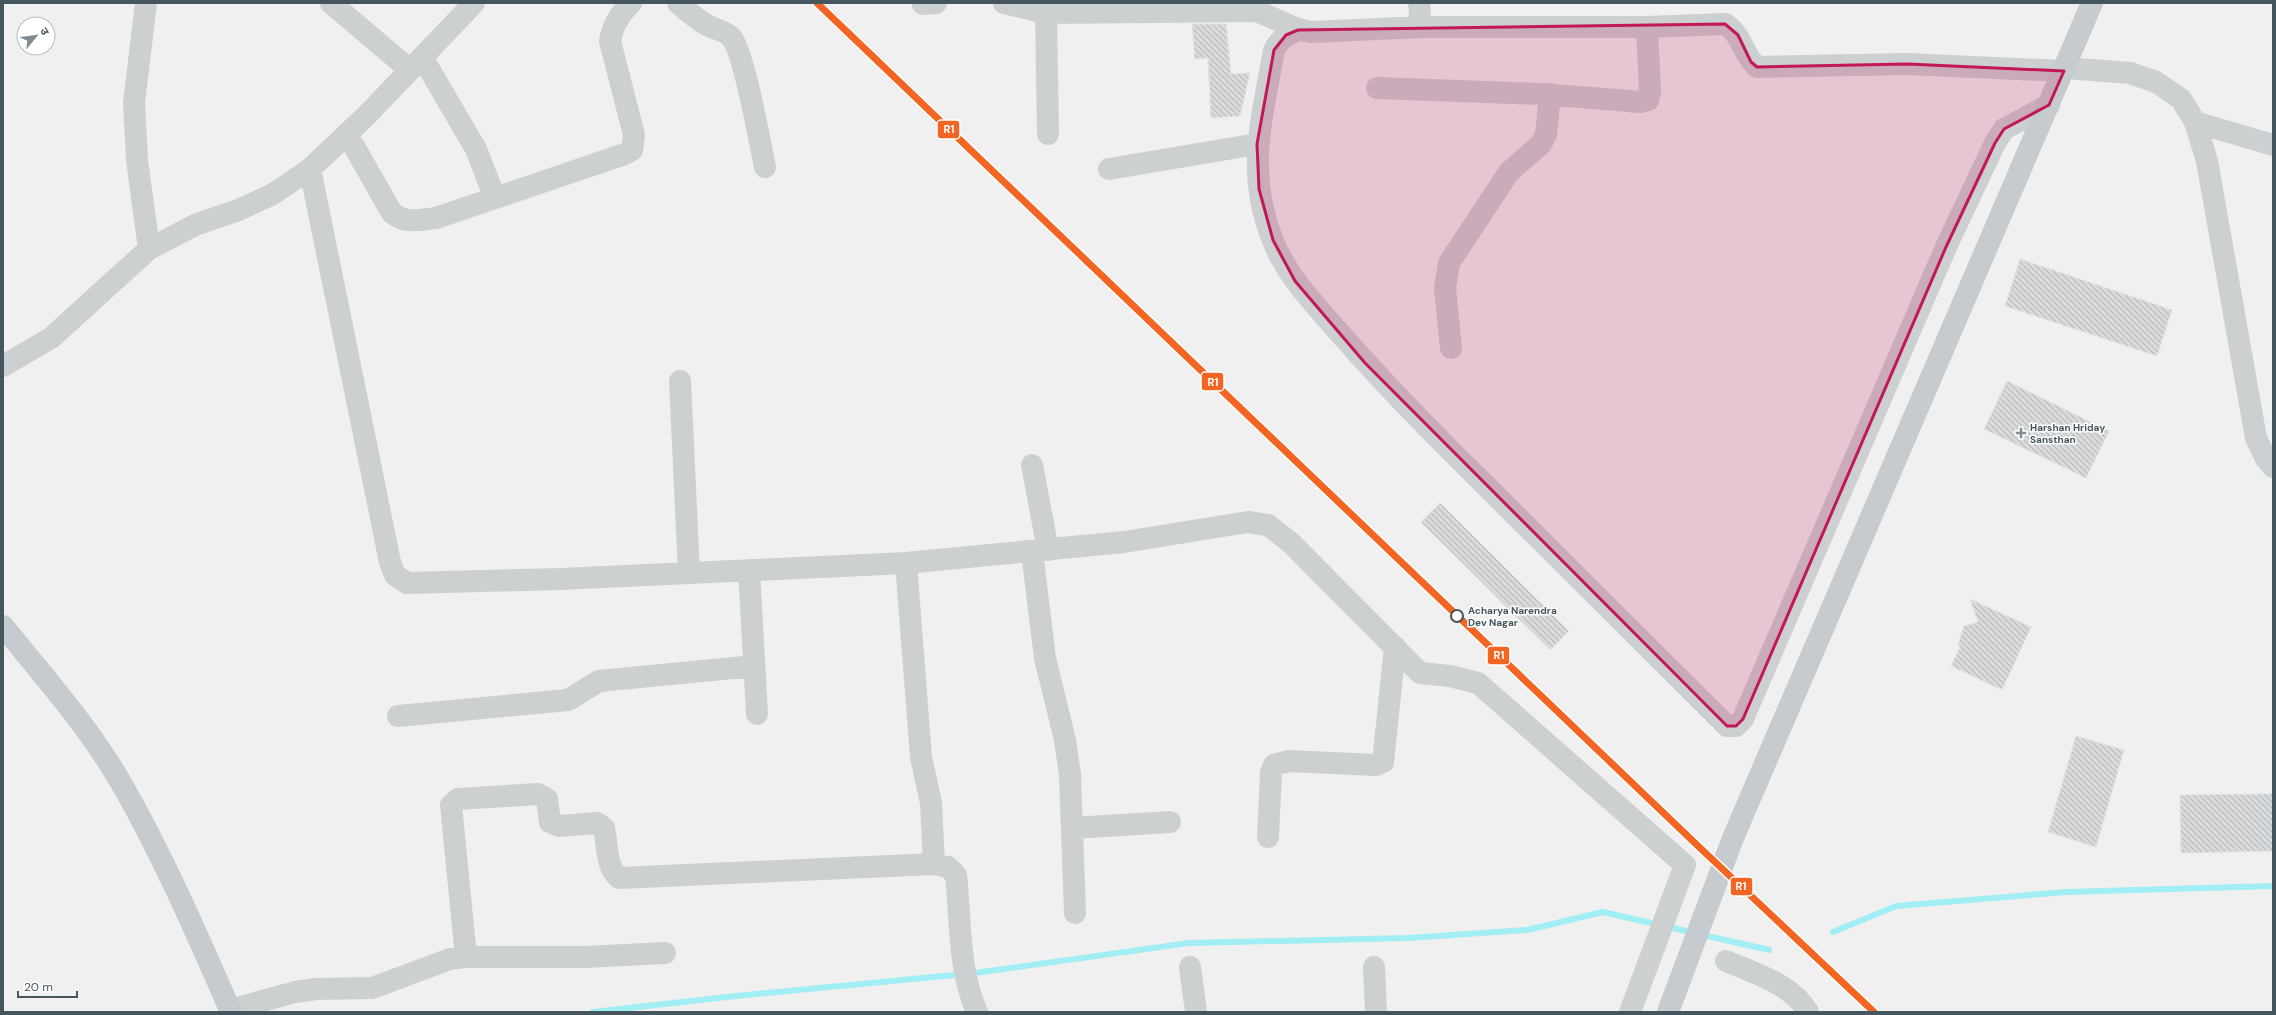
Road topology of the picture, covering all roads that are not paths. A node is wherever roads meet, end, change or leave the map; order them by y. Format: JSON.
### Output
{"nodes":[{"id":1,"x":146,"y":3,"type":"edge"},
{"id":2,"x":331,"y":3,"type":"edge"},
{"id":3,"x":474,"y":3,"type":"edge"},
{"id":4,"x":631,"y":3,"type":"edge"},
{"id":5,"x":678,"y":3,"type":"edge"},
{"id":6,"x":1004,"y":3,"type":"edge"},
{"id":7,"x":1419,"y":3,"type":"edge"},
{"id":8,"x":2092,"y":3,"type":"edge"},
{"id":9,"x":1131,"y":8,"type":"edge"},
{"id":10,"x":1046,"y":13,"type":"junction"},
{"id":11,"x":1421,"y":27,"type":"junction"},
{"id":12,"x":1647,"y":27,"type":"junction"},
{"id":13,"x":1298,"y":30,"type":"junction"},
{"id":14,"x":416,"y":63,"type":"junction"},
{"id":15,"x":2065,"y":69,"type":"junction"},
{"id":16,"x":1377,"y":88,"type":"dead end"},
{"id":17,"x":1550,"y":94,"type":"junction"},
{"id":18,"x":2049,"y":105,"type":"junction"},
{"id":19,"x":2195,"y":122,"type":"junction"},
{"id":20,"x":347,"y":134,"type":"junction"},
{"id":21,"x":1048,"y":134,"type":"dead end"},
{"id":22,"x":1257,"y":144,"type":"junction"},
{"id":23,"x":2273,"y":145,"type":"edge"},
{"id":24,"x":766,"y":167,"type":"dead end"},
{"id":25,"x":310,"y":169,"type":"junction"},
{"id":26,"x":1109,"y":169,"type":"dead end"},
{"id":27,"x":495,"y":198,"type":"junction"},
{"id":28,"x":149,"y":249,"type":"junction"},
{"id":29,"x":1451,"y":348,"type":"dead end"},
{"id":30,"x":3,"y":366,"type":"edge"},
{"id":31,"x":680,"y":381,"type":"dead end"},
{"id":32,"x":1032,"y":465,"type":"dead end"},
{"id":33,"x":2273,"y":467,"type":"edge"},
{"id":34,"x":1040,"y":551,"type":"junction"},
{"id":35,"x":906,"y":563,"type":"junction"},
{"id":36,"x":749,"y":570,"type":"junction"},
{"id":37,"x":689,"y":572,"type":"junction"},
{"id":38,"x":3,"y":626,"type":"edge"},
{"id":39,"x":1395,"y":647,"type":"junction"},
{"id":40,"x":754,"y":666,"type":"junction"},
{"id":41,"x":757,"y":714,"type":"dead end"},
{"id":42,"x":398,"y":716,"type":"dead end"},
{"id":43,"x":1170,"y":822,"type":"dead end"},
{"id":44,"x":1073,"y":828,"type":"junction"},
{"id":45,"x":1268,"y":837,"type":"dead end"},
{"id":46,"x":934,"y":864,"type":"junction"},
{"id":47,"x":1075,"y":913,"type":"dead end"},
{"id":48,"x":665,"y":953,"type":"dead end"},
{"id":49,"x":466,"y":956,"type":"junction"},
{"id":50,"x":1726,"y":962,"type":"dead end"},
{"id":51,"x":1190,"y":967,"type":"dead end"},
{"id":52,"x":1374,"y":967,"type":"dead end"},
{"id":53,"x":231,"y":1011,"type":"edge"},
{"id":54,"x":977,"y":1012,"type":"edge"},
{"id":55,"x":1196,"y":1012,"type":"edge"},
{"id":56,"x":1376,"y":1012,"type":"edge"},
{"id":57,"x":1630,"y":1012,"type":"edge"},
{"id":58,"x":1668,"y":1012,"type":"edge"},
{"id":59,"x":1808,"y":1012,"type":"edge"}],
"edges":[{"from":1,"to":28,"type":"street"},
{"from":2,"to":14,"type":"street"},
{"from":3,"to":14,"type":"street"},
{"from":4,"to":27,"type":"street"},
{"from":5,"to":24,"type":"street"},
{"from":6,"to":10,"type":"street"},
{"from":7,"to":11,"type":"street"},
{"from":8,"to":15,"type":"main road"},
{"from":9,"to":10,"type":"street"},
{"from":9,"to":13,"type":"street"},
{"from":10,"to":21,"type":"street"},
{"from":11,"to":12,"type":"street"},
{"from":11,"to":13,"type":"street"},
{"from":12,"to":15,"type":"street"},
{"from":12,"to":17,"type":"street"},
{"from":13,"to":22,"type":"street"},
{"from":14,"to":20,"type":"street"},
{"from":14,"to":27,"type":"street"},
{"from":15,"to":18,"type":"main road"},
{"from":15,"to":19,"type":"street"},
{"from":16,"to":17,"type":"street"},
{"from":17,"to":29,"type":"street"},
{"from":18,"to":22,"type":"street"},
{"from":18,"to":58,"type":"main road"},
{"from":19,"to":23,"type":"street"},
{"from":19,"to":33,"type":"street"},
{"from":20,"to":25,"type":"street"},
{"from":20,"to":27,"type":"street"},
{"from":22,"to":26,"type":"street"},
{"from":25,"to":28,"type":"street"},
{"from":25,"to":37,"type":"street"},
{"from":28,"to":30,"type":"street"},
{"from":31,"to":37,"type":"street"},
{"from":32,"to":34,"type":"street"},
{"from":34,"to":35,"type":"street"},
{"from":34,"to":39,"type":"street"},
{"from":34,"to":44,"type":"street"},
{"from":35,"to":36,"type":"street"},
{"from":35,"to":46,"type":"street"},
{"from":36,"to":37,"type":"street"},
{"from":36,"to":40,"type":"street"},
{"from":38,"to":53,"type":"main road"},
{"from":39,"to":45,"type":"street"},
{"from":39,"to":57,"type":"street"},
{"from":40,"to":41,"type":"street"},
{"from":40,"to":42,"type":"street"},
{"from":43,"to":44,"type":"street"},
{"from":44,"to":47,"type":"street"},
{"from":46,"to":49,"type":"street"},
{"from":46,"to":54,"type":"street"},
{"from":48,"to":49,"type":"street"},
{"from":49,"to":53,"type":"street"},
{"from":50,"to":59,"type":"street"},
{"from":51,"to":55,"type":"street"},
{"from":52,"to":56,"type":"street"}]}
